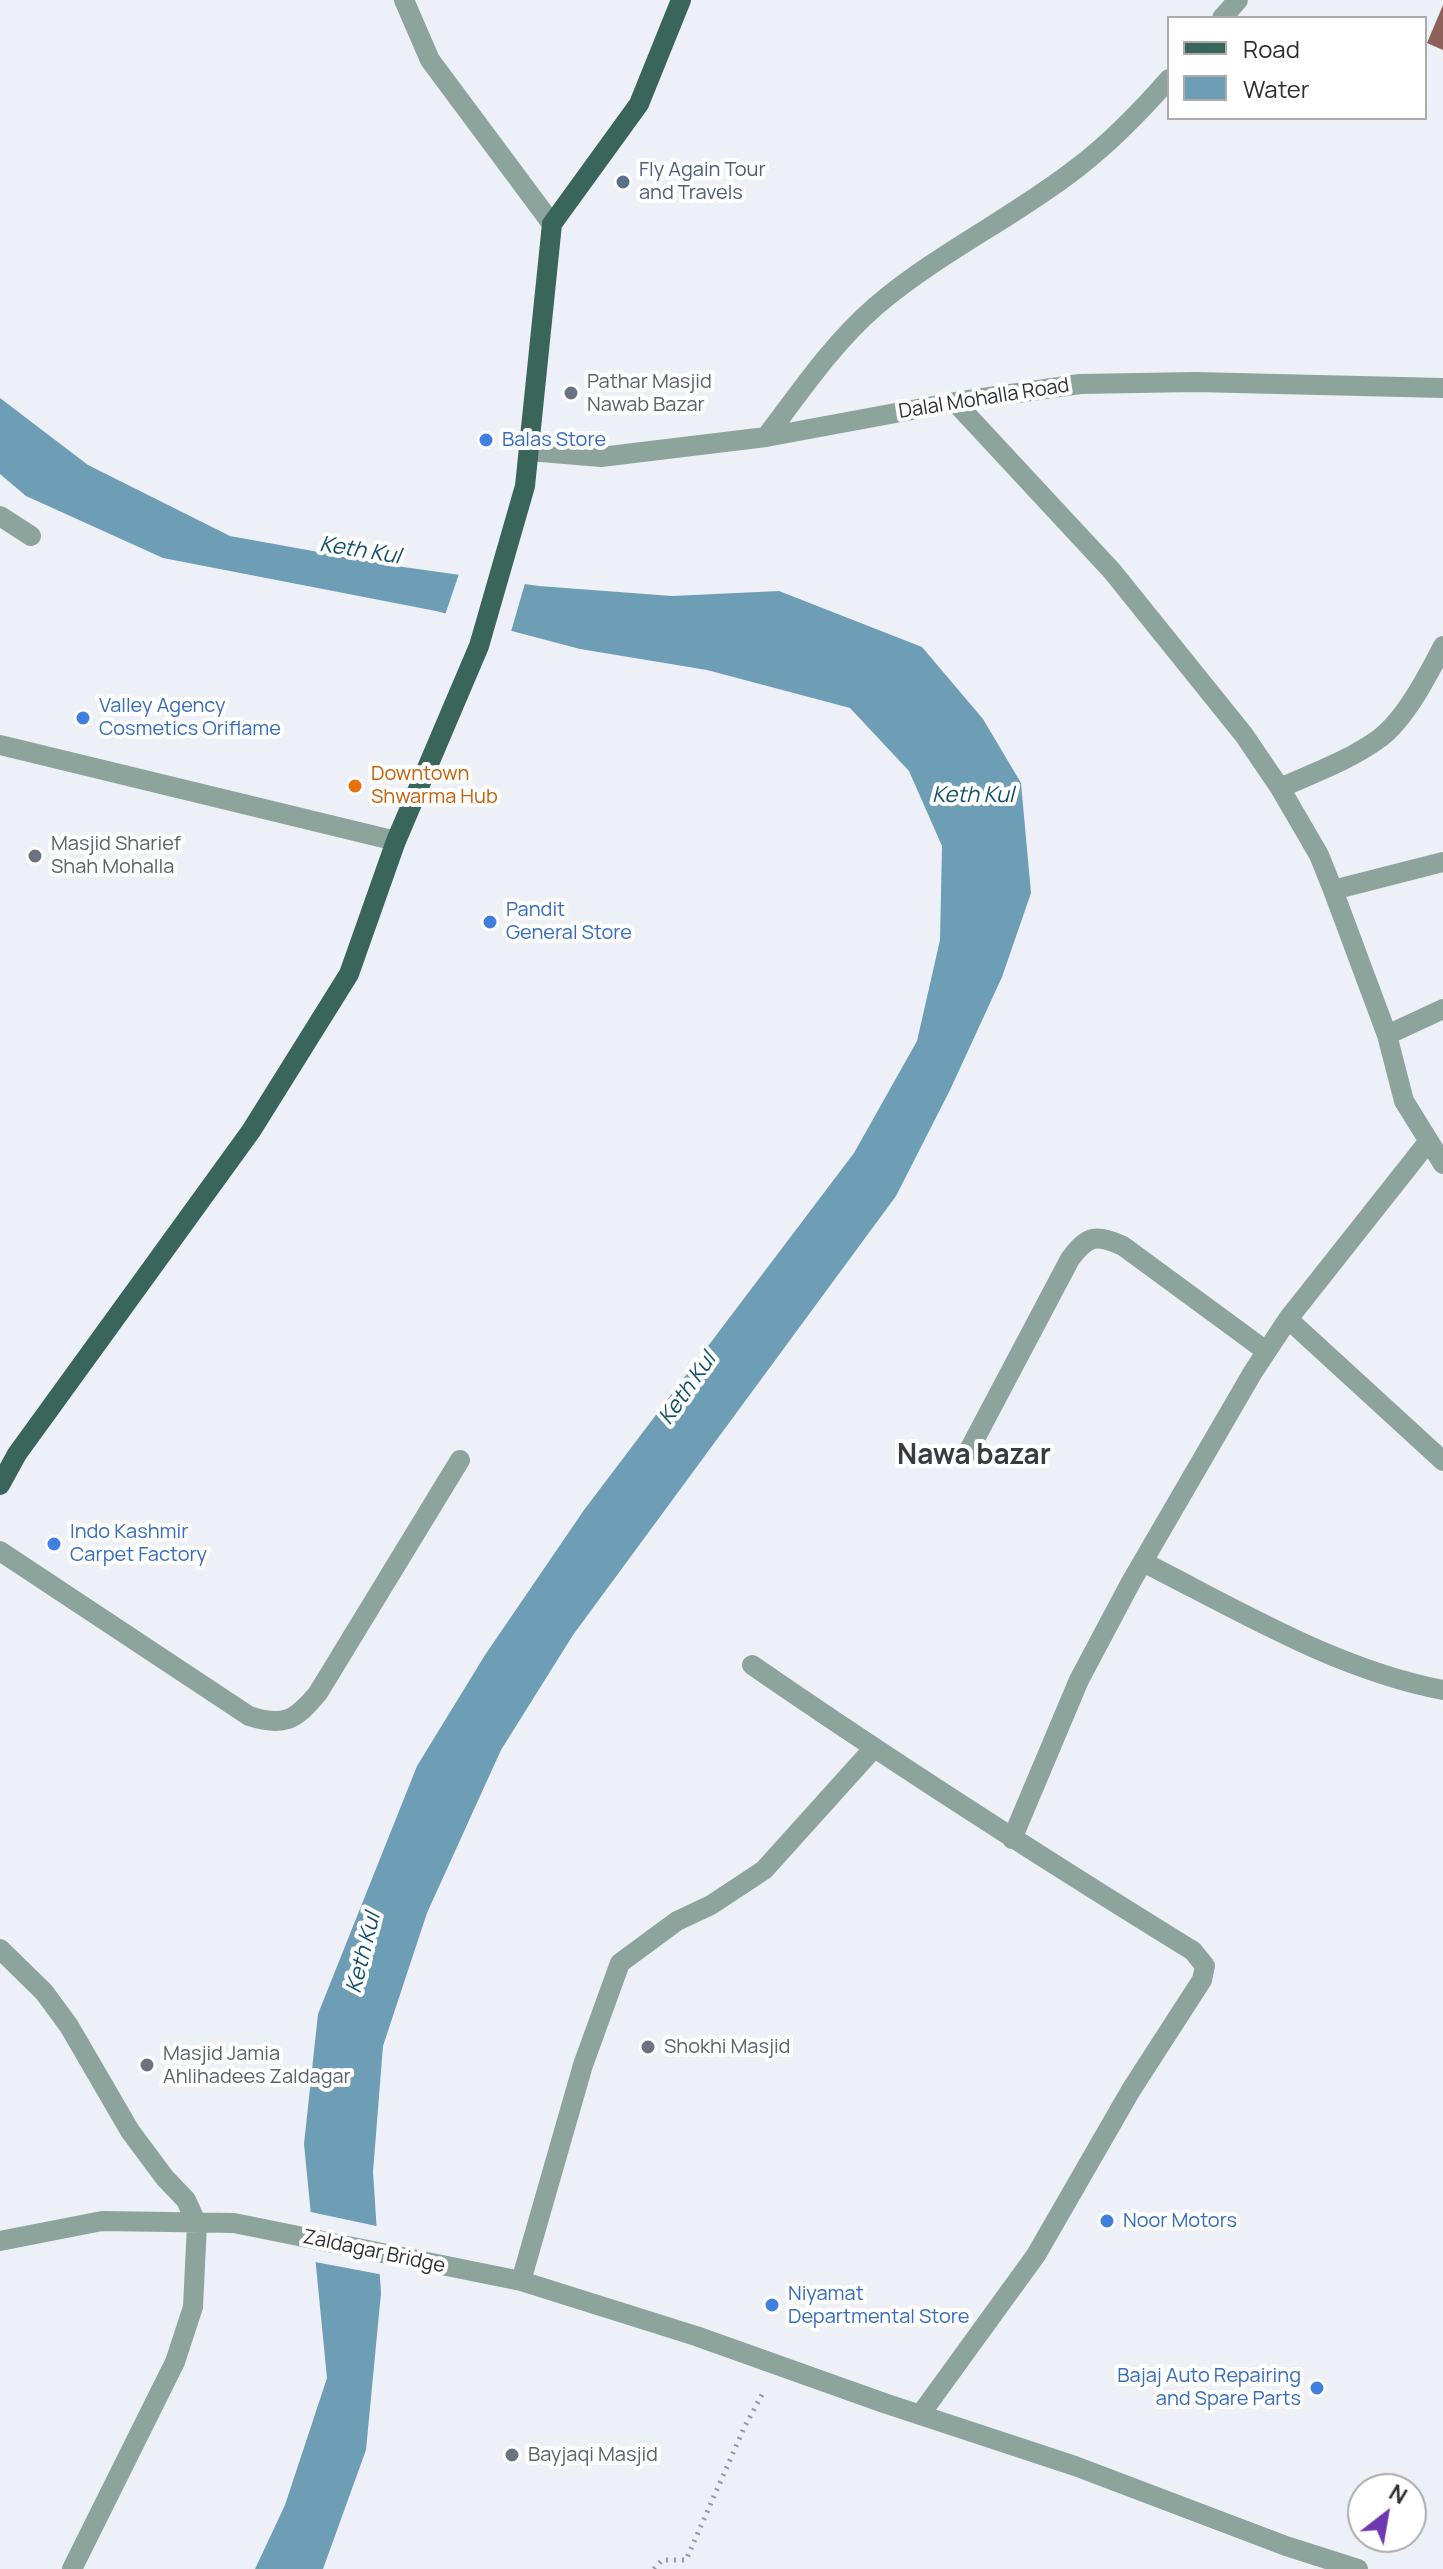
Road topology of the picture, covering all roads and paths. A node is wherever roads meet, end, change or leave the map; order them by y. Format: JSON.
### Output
{"nodes":[{"id":1,"x":404,"y":0,"type":"edge"},
{"id":2,"x":681,"y":0,"type":"edge"},
{"id":3,"x":1238,"y":0,"type":"edge"},
{"id":4,"x":1224,"y":16,"type":"edge"},
{"id":5,"x":1167,"y":81,"type":"edge"},
{"id":6,"x":552,"y":224,"type":"junction"},
{"id":7,"x":1443,"y":388,"type":"edge"},
{"id":8,"x":955,"y":402,"type":"junction"},
{"id":9,"x":766,"y":437,"type":"junction"},
{"id":10,"x":529,"y":451,"type":"junction"},
{"id":11,"x":0,"y":516,"type":"edge"},
{"id":12,"x":31,"y":536,"type":"dead end"},
{"id":13,"x":1443,"y":646,"type":"edge"},
{"id":14,"x":0,"y":745,"type":"edge"},
{"id":15,"x":1280,"y":788,"type":"junction"},
{"id":16,"x":396,"y":841,"type":"junction"},
{"id":17,"x":1443,"y":862,"type":"edge"},
{"id":18,"x":1333,"y":890,"type":"junction"},
{"id":19,"x":1443,"y":1009,"type":"edge"},
{"id":20,"x":1387,"y":1035,"type":"junction"},
{"id":21,"x":1428,"y":1142,"type":"junction"},
{"id":22,"x":1443,"y":1164,"type":"edge"},
{"id":23,"x":1288,"y":1319,"type":"junction"},
{"id":24,"x":1266,"y":1351,"type":"junction"},
{"id":25,"x":968,"y":1452,"type":"dead end"},
{"id":26,"x":460,"y":1460,"type":"dead end"},
{"id":27,"x":1443,"y":1461,"type":"edge"},
{"id":28,"x":0,"y":1485,"type":"edge"},
{"id":29,"x":0,"y":1551,"type":"edge"},
{"id":30,"x":1143,"y":1562,"type":"junction"},
{"id":31,"x":752,"y":1665,"type":"dead end"},
{"id":32,"x":1443,"y":1690,"type":"edge"},
{"id":33,"x":873,"y":1749,"type":"junction"},
{"id":34,"x":1012,"y":1839,"type":"junction"},
{"id":35,"x":0,"y":1949,"type":"edge"},
{"id":36,"x":197,"y":2224,"type":"junction"},
{"id":37,"x":0,"y":2241,"type":"edge"},
{"id":38,"x":521,"y":2281,"type":"junction"},
{"id":39,"x":777,"y":2365,"type":"junction"},
{"id":40,"x":920,"y":2415,"type":"junction"},
{"id":41,"x":72,"y":2569,"type":"edge"},
{"id":42,"x":654,"y":2569,"type":"edge"},
{"id":43,"x":1358,"y":2569,"type":"edge"}],
"edges":[{"from":1,"to":6,"type":"street"},
{"from":2,"to":6,"type":"main road"},
{"from":3,"to":4,"type":"street"},
{"from":5,"to":9,"type":"street"},
{"from":6,"to":10,"type":"main road"},
{"from":7,"to":8,"type":"street","name":"Dalal Mohalla Road"},
{"from":8,"to":9,"type":"street","name":"Dalal Mohalla Road"},
{"from":8,"to":15,"type":"street"},
{"from":9,"to":10,"type":"street","name":"Dalal Mohalla Road"},
{"from":10,"to":16,"type":"main road"},
{"from":11,"to":12,"type":"street"},
{"from":13,"to":15,"type":"street"},
{"from":14,"to":16,"type":"street"},
{"from":15,"to":18,"type":"street"},
{"from":16,"to":28,"type":"main road"},
{"from":17,"to":18,"type":"street"},
{"from":18,"to":20,"type":"street"},
{"from":19,"to":20,"type":"street"},
{"from":20,"to":21,"type":"street"},
{"from":21,"to":22,"type":"street"},
{"from":21,"to":23,"type":"street"},
{"from":23,"to":24,"type":"street"},
{"from":23,"to":27,"type":"street"},
{"from":24,"to":25,"type":"street"},
{"from":24,"to":30,"type":"street"},
{"from":26,"to":29,"type":"street"},
{"from":30,"to":32,"type":"street"},
{"from":30,"to":34,"type":"street"},
{"from":31,"to":33,"type":"street"},
{"from":33,"to":34,"type":"street"},
{"from":33,"to":38,"type":"street"},
{"from":34,"to":40,"type":"street"},
{"from":35,"to":36,"type":"street"},
{"from":36,"to":37,"type":"street","name":"Zaldagar Bridge"},
{"from":36,"to":38,"type":"street","name":"Zaldagar Bridge"},
{"from":36,"to":41,"type":"street"},
{"from":38,"to":39,"type":"street","name":"Zaldagar Bridge"},
{"from":39,"to":40,"type":"street","name":"Zaldagar Bridge"},
{"from":39,"to":42,"type":"path"},
{"from":40,"to":43,"type":"street","name":"Zaldagar Bridge"}]}
